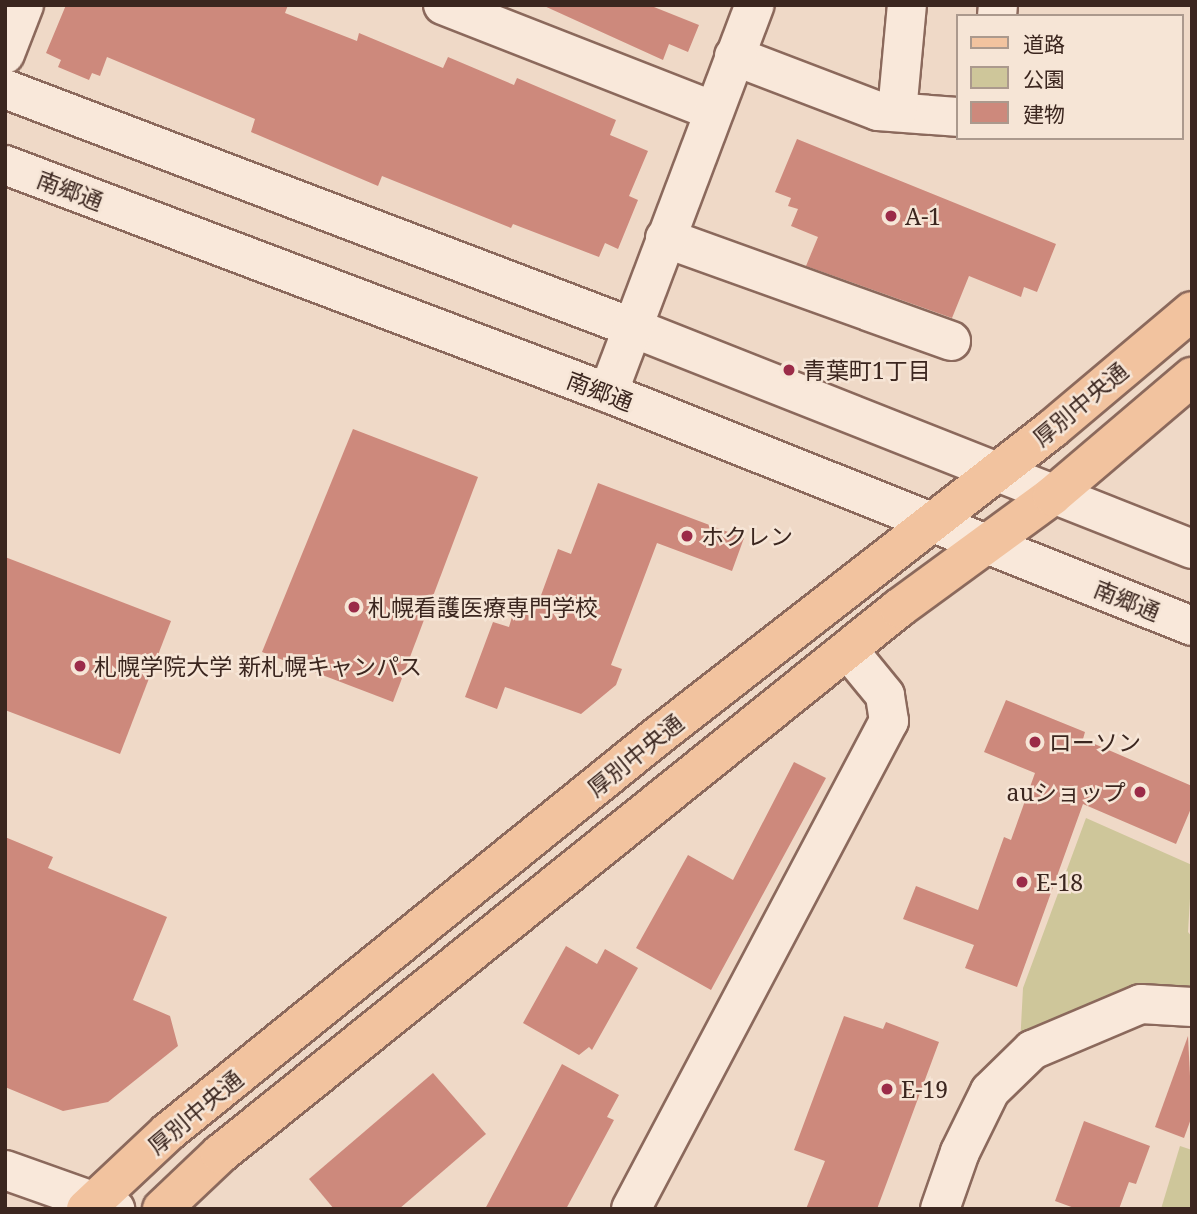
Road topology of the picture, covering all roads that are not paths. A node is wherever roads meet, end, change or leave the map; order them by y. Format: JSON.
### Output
{"nodes":[{"id":1,"x":24,"y":5,"type":"edge"},
{"id":2,"x":443,"y":5,"type":"edge"},
{"id":3,"x":755,"y":5,"type":"edge"},
{"id":4,"x":907,"y":5,"type":"edge"},
{"id":5,"x":505,"y":16,"type":"edge"},
{"id":6,"x":5,"y":54,"type":"edge"},
{"id":7,"x":734,"y":56,"type":"junction"},
{"id":8,"x":5,"y":89,"type":"edge"},
{"id":9,"x":713,"y":111,"type":"junction"},
{"id":10,"x":897,"y":113,"type":"junction"},
{"id":11,"x":956,"y":117,"type":"edge"},
{"id":12,"x":5,"y":165,"type":"edge"},
{"id":13,"x":665,"y":238,"type":"junction"},
{"id":14,"x":1192,"y":311,"type":"edge"},
{"id":15,"x":631,"y":327,"type":"junction"},
{"id":16,"x":951,"y":341,"type":"dead end"},
{"id":17,"x":1192,"y":377,"type":"edge"},
{"id":18,"x":608,"y":393,"type":"junction"},
{"id":19,"x":994,"y":474,"type":"junction"},
{"id":20,"x":1052,"y":496,"type":"junction"},
{"id":21,"x":934,"y":523,"type":"junction"},
{"id":22,"x":989,"y":545,"type":"junction"},
{"id":23,"x":1192,"y":549,"type":"edge"},
{"id":24,"x":1192,"y":626,"type":"edge"},
{"id":25,"x":848,"y":650,"type":"junction"},
{"id":26,"x":1192,"y":1007,"type":"edge"},
{"id":27,"x":5,"y":1170,"type":"edge"},
{"id":28,"x":98,"y":1206,"type":"edge"},
{"id":29,"x":162,"y":1209,"type":"edge"},
{"id":30,"x":631,"y":1209,"type":"edge"},
{"id":31,"x":940,"y":1209,"type":"edge"}],
"edges":[{"from":1,"to":6,"type":"street"},
{"from":2,"to":5,"type":"street"},
{"from":3,"to":7,"type":"street"},
{"from":4,"to":10,"type":"street"},
{"from":5,"to":9,"type":"street"},
{"from":7,"to":9,"type":"street"},
{"from":7,"to":10,"type":"street"},
{"from":8,"to":15,"type":"street"},
{"from":9,"to":13,"type":"street"},
{"from":10,"to":11,"type":"street"},
{"from":12,"to":18,"type":"street","name":"南郷通"},
{"from":13,"to":15,"type":"street"},
{"from":13,"to":16,"type":"street"},
{"from":14,"to":19,"type":"main road","name":"厚別中央通"},
{"from":15,"to":18,"type":"street"},
{"from":15,"to":19,"type":"street"},
{"from":17,"to":20,"type":"main road"},
{"from":18,"to":21,"type":"street","name":"南郷通"},
{"from":19,"to":20,"type":"street"},
{"from":19,"to":21,"type":"main road","name":"厚別中央通"},
{"from":20,"to":22,"type":"main road"},
{"from":20,"to":23,"type":"street"},
{"from":21,"to":22,"type":"street","name":"南郷通"},
{"from":21,"to":28,"type":"main road","name":"厚別中央通"},
{"from":22,"to":24,"type":"street","name":"南郷通"},
{"from":22,"to":25,"type":"main road"},
{"from":25,"to":29,"type":"main road"},
{"from":25,"to":30,"type":"street"},
{"from":26,"to":31,"type":"street"},
{"from":27,"to":28,"type":"street"}]}
